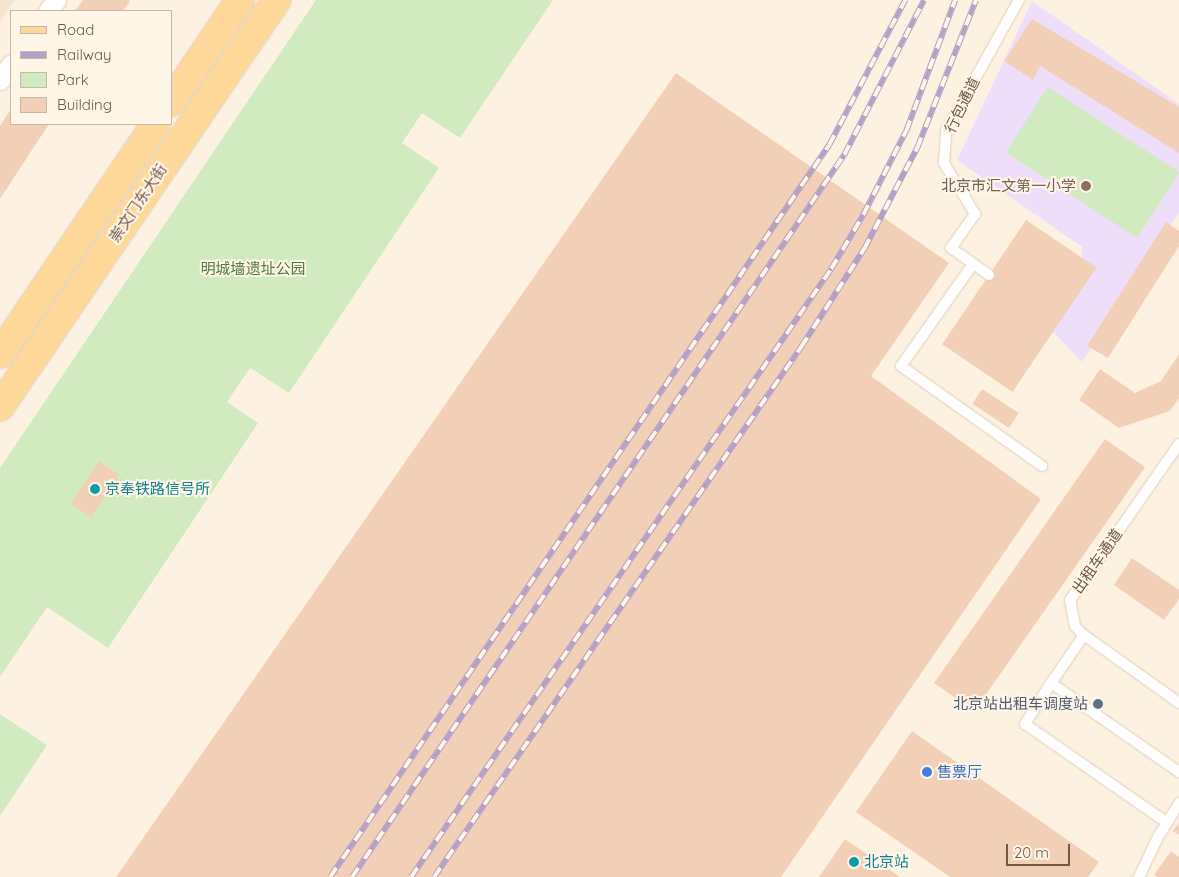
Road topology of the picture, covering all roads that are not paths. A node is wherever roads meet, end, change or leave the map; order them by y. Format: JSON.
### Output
{"nodes":[{"id":1,"x":277,"y":0,"type":"edge"},
{"id":2,"x":1019,"y":0,"type":"edge"},
{"id":3,"x":236,"y":2,"type":"edge"},
{"id":4,"x":10,"y":65,"type":"edge"},
{"id":5,"x":0,"y":80,"type":"edge"},
{"id":6,"x":172,"y":100,"type":"edge"},
{"id":7,"x":155,"y":125,"type":"edge"},
{"id":8,"x":973,"y":264,"type":"junction"},
{"id":9,"x":989,"y":275,"type":"dead end"},
{"id":10,"x":0,"y":354,"type":"edge"},
{"id":11,"x":0,"y":407,"type":"edge"},
{"id":12,"x":1179,"y":444,"type":"edge"},
{"id":13,"x":1042,"y":466,"type":"dead end"},
{"id":14,"x":1084,"y":635,"type":"junction"},
{"id":15,"x":1051,"y":683,"type":"junction"},
{"id":16,"x":1179,"y":703,"type":"edge"},
{"id":17,"x":1179,"y":772,"type":"edge"},
{"id":18,"x":1179,"y":803,"type":"edge"},
{"id":19,"x":1166,"y":822,"type":"junction"},
{"id":20,"x":1139,"y":877,"type":"edge"}],
"edges":[{"from":1,"to":11,"type":"main road","name":"崇文门东大街"},
{"from":2,"to":8,"type":"lane","name":"行包通道"},
{"from":3,"to":6,"type":"main road"},
{"from":4,"to":5,"type":"street"},
{"from":7,"to":10,"type":"main road","name":"崇文门东大街"},
{"from":8,"to":9,"type":"lane","name":"行包通道"},
{"from":8,"to":13,"type":"lane"},
{"from":12,"to":14,"type":"lane","name":"出租车通道"},
{"from":14,"to":15,"type":"lane"},
{"from":14,"to":16,"type":"lane","name":"出租车通道"},
{"from":15,"to":17,"type":"lane"},
{"from":15,"to":19,"type":"lane"},
{"from":18,"to":19,"type":"lane"},
{"from":19,"to":20,"type":"lane"}]}
